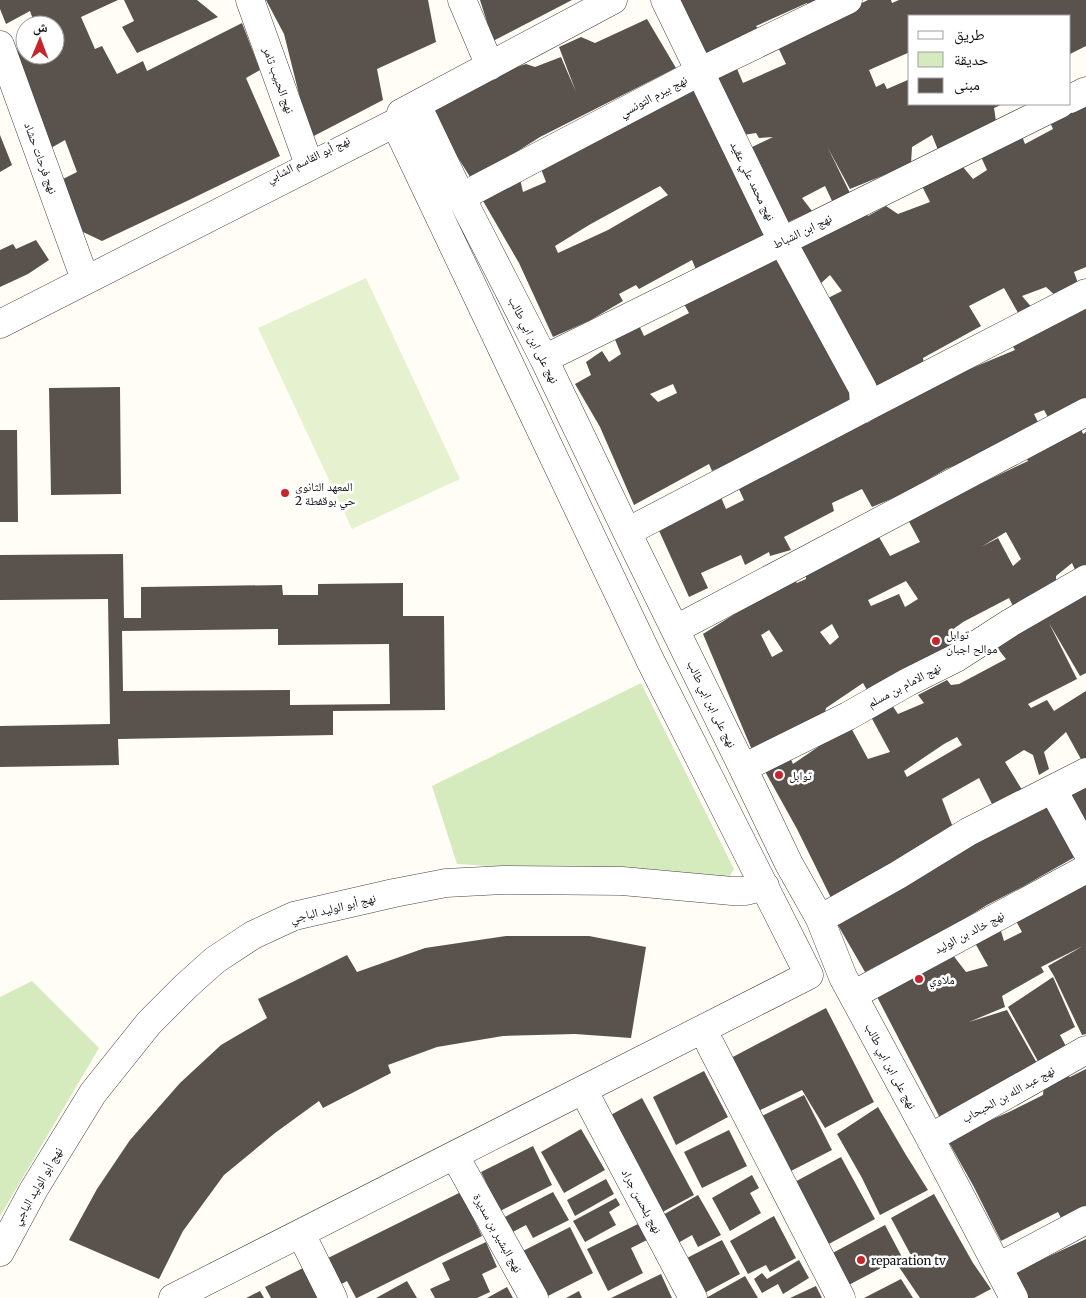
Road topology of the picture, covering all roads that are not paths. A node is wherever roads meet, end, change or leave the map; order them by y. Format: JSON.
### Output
{"nodes":[{"id":1,"x":250,"y":0,"type":"edge"},
{"id":2,"x":462,"y":0,"type":"edge"},
{"id":3,"x":614,"y":0,"type":"edge"},
{"id":4,"x":665,"y":0,"type":"edge"},
{"id":5,"x":848,"y":0,"type":"edge"},
{"id":6,"x":0,"y":45,"type":"edge"},
{"id":7,"x":490,"y":66,"type":"junction"},
{"id":8,"x":699,"y":72,"type":"junction"},
{"id":9,"x":1086,"y":91,"type":"edge"},
{"id":10,"x":1071,"y":98,"type":"edge"},
{"id":11,"x":417,"y":105,"type":"junction"},
{"id":12,"x":1058,"y":105,"type":"edge"},
{"id":13,"x":307,"y":159,"type":"junction"},
{"id":14,"x":461,"y":196,"type":"junction"},
{"id":15,"x":782,"y":242,"type":"junction"},
{"id":16,"x":82,"y":271,"type":"junction"},
{"id":17,"x":1086,"y":293,"type":"edge"},
{"id":18,"x":0,"y":311,"type":"edge"},
{"id":19,"x":0,"y":324,"type":"edge"},
{"id":20,"x":544,"y":359,"type":"junction"},
{"id":21,"x":864,"y":408,"type":"junction"},
{"id":22,"x":1086,"y":412,"type":"edge"},
{"id":23,"x":627,"y":532,"type":"junction"},
{"id":24,"x":1086,"y":579,"type":"edge"},
{"id":25,"x":676,"y":629,"type":"junction"},
{"id":26,"x":743,"y":768,"type":"junction"},
{"id":27,"x":1086,"y":772,"type":"edge"},
{"id":28,"x":1053,"y":790,"type":"junction"},
{"id":29,"x":1086,"y":850,"type":"edge"},
{"id":30,"x":1086,"y":869,"type":"edge"},
{"id":31,"x":765,"y":886,"type":"junction"},
{"id":32,"x":820,"y":919,"type":"junction"},
{"id":33,"x":848,"y":986,"type":"junction"},
{"id":34,"x":710,"y":1044,"type":"junction"},
{"id":35,"x":1086,"y":1050,"type":"edge"},
{"id":36,"x":590,"y":1103,"type":"junction"},
{"id":37,"x":930,"y":1138,"type":"junction"},
{"id":38,"x":461,"y":1167,"type":"junction"},
{"id":39,"x":1086,"y":1220,"type":"edge"},
{"id":40,"x":306,"y":1244,"type":"junction"},
{"id":41,"x":0,"y":1252,"type":"edge"},
{"id":42,"x":998,"y":1267,"type":"junction"},
{"id":43,"x":173,"y":1298,"type":"edge"},
{"id":44,"x":199,"y":1298,"type":"edge"},
{"id":45,"x":333,"y":1298,"type":"edge"},
{"id":46,"x":534,"y":1298,"type":"edge"},
{"id":47,"x":694,"y":1298,"type":"edge"},
{"id":48,"x":841,"y":1298,"type":"edge"},
{"id":49,"x":1014,"y":1298,"type":"edge"}],
"edges":[{"from":1,"to":13,"type":"street","name":"نهج الحبيب ثامر"},
{"from":2,"to":7,"type":"street"},
{"from":3,"to":7,"type":"street","name":"نهج أبو القاسم الشابي"},
{"from":4,"to":8,"type":"street","name":"نهج محمد علي عقيد"},
{"from":5,"to":8,"type":"street","name":"نهج بيرم التونسي"},
{"from":6,"to":16,"type":"street","name":"نهج فرحات حشاد"},
{"from":7,"to":11,"type":"street","name":"نهج أبو القاسم الشابي"},
{"from":8,"to":14,"type":"street","name":"نهج بيرم التونسي"},
{"from":8,"to":15,"type":"street","name":"نهج محمد علي عقيد"},
{"from":9,"to":10,"type":"street"},
{"from":11,"to":13,"type":"street","name":"نهج أبو القاسم الشابي"},
{"from":11,"to":14,"type":"street","name":"نهج على ابن ابي طالب"},
{"from":12,"to":15,"type":"street","name":"نهج ابن الشباط"},
{"from":13,"to":16,"type":"street","name":"نهج أبو القاسم الشابي"},
{"from":14,"to":20,"type":"street","name":"نهج على ابن ابي طالب"},
{"from":15,"to":20,"type":"street","name":"نهج ابن الشباط"},
{"from":15,"to":21,"type":"street","name":"نهج محمد علي عقيد"},
{"from":16,"to":18,"type":"street","name":"نهج أبو القاسم الشابي"},
{"from":17,"to":21,"type":"street"},
{"from":19,"to":31,"type":"street"},
{"from":20,"to":23,"type":"street","name":"نهج على ابن ابي طالب"},
{"from":21,"to":23,"type":"street"},
{"from":22,"to":25,"type":"street"},
{"from":23,"to":25,"type":"street","name":"نهج على ابن ابي طالب"},
{"from":24,"to":26,"type":"street","name":"نهج الامام بن مسلم"},
{"from":25,"to":26,"type":"street","name":"نهج على ابن ابي طالب"},
{"from":26,"to":32,"type":"street","name":"نهج على ابن ابي طالب"},
{"from":27,"to":28,"type":"street"},
{"from":28,"to":29,"type":"street"},
{"from":28,"to":32,"type":"street"},
{"from":30,"to":33,"type":"street","name":"نهج خالد بن الوليد"},
{"from":31,"to":41,"type":"street","name":"نهج أبو الوليد الباجي"},
{"from":31,"to":43,"type":"street"},
{"from":32,"to":33,"type":"street","name":"نهج على ابن ابي طالب"},
{"from":33,"to":34,"type":"street","name":"نهج خالد بن الوليد"},
{"from":33,"to":37,"type":"street","name":"نهج على ابن ابي طالب"},
{"from":34,"to":36,"type":"street","name":"نهج خالد بن الوليد"},
{"from":34,"to":48,"type":"street"},
{"from":35,"to":37,"type":"street","name":"نهج عبد الله بن الحبحاب"},
{"from":36,"to":38,"type":"street","name":"نهج خالد بن الوليد"},
{"from":36,"to":47,"type":"street","name":"نهج بلحسن جراد"},
{"from":37,"to":42,"type":"street","name":"نهج على ابن ابي طالب"},
{"from":38,"to":40,"type":"street","name":"نهج خالد بن الوليد"},
{"from":38,"to":46,"type":"street","name":"نهج البشير بن سديرة"},
{"from":39,"to":42,"type":"street"},
{"from":40,"to":44,"type":"street","name":"نهج خالد بن الوليد"},
{"from":40,"to":45,"type":"street"},
{"from":42,"to":49,"type":"street","name":"نهج على ابن ابي طالب"}]}
